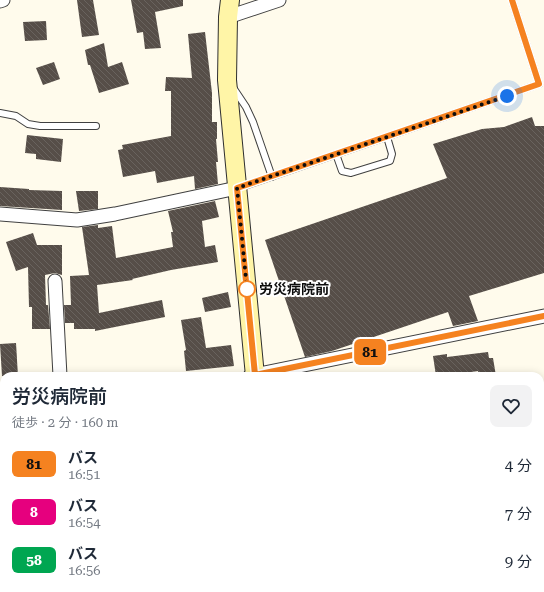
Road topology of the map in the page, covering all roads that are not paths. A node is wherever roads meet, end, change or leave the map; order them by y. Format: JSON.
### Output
{"nodes":[{"id":1,"x":3,"y":0,"type":"edge"},
{"id":2,"x":279,"y":0,"type":"edge"},
{"id":3,"x":512,"y":0,"type":"edge"},
{"id":4,"x":0,"y":1,"type":"edge"},
{"id":5,"x":229,"y":9,"type":"edge"},
{"id":6,"x":227,"y":80,"type":"junction"},
{"id":7,"x":0,"y":113,"type":"edge"},
{"id":8,"x":96,"y":126,"type":"dead end"},
{"id":9,"x":387,"y":136,"type":"junction"},
{"id":10,"x":336,"y":154,"type":"junction"},
{"id":11,"x":272,"y":176,"type":"junction"},
{"id":12,"x":237,"y":188,"type":"junction"},
{"id":13,"x":0,"y":214,"type":"edge"},
{"id":14,"x":55,"y":281,"type":"dead end"},
{"id":15,"x":544,"y":316,"type":"edge"},
{"id":16,"x":60,"y":372,"type":"edge"},
{"id":17,"x":253,"y":372,"type":"edge"},
{"id":18,"x":272,"y":372,"type":"edge"}],
"edges":[{"from":1,"to":4,"type":"street"},
{"from":2,"to":5,"type":"street"},
{"from":3,"to":9,"type":"lane"},
{"from":5,"to":6,"type":"street"},
{"from":6,"to":11,"type":"lane"},
{"from":6,"to":12,"type":"street"},
{"from":7,"to":8,"type":"lane"},
{"from":9,"to":10,"type":"lane"},
{"from":9,"to":10,"type":"lane"},
{"from":10,"to":11,"type":"lane"},
{"from":11,"to":12,"type":"lane"},
{"from":12,"to":13,"type":"street"},
{"from":12,"to":17,"type":"street"},
{"from":14,"to":16,"type":"street"},
{"from":15,"to":18,"type":"street"}]}
